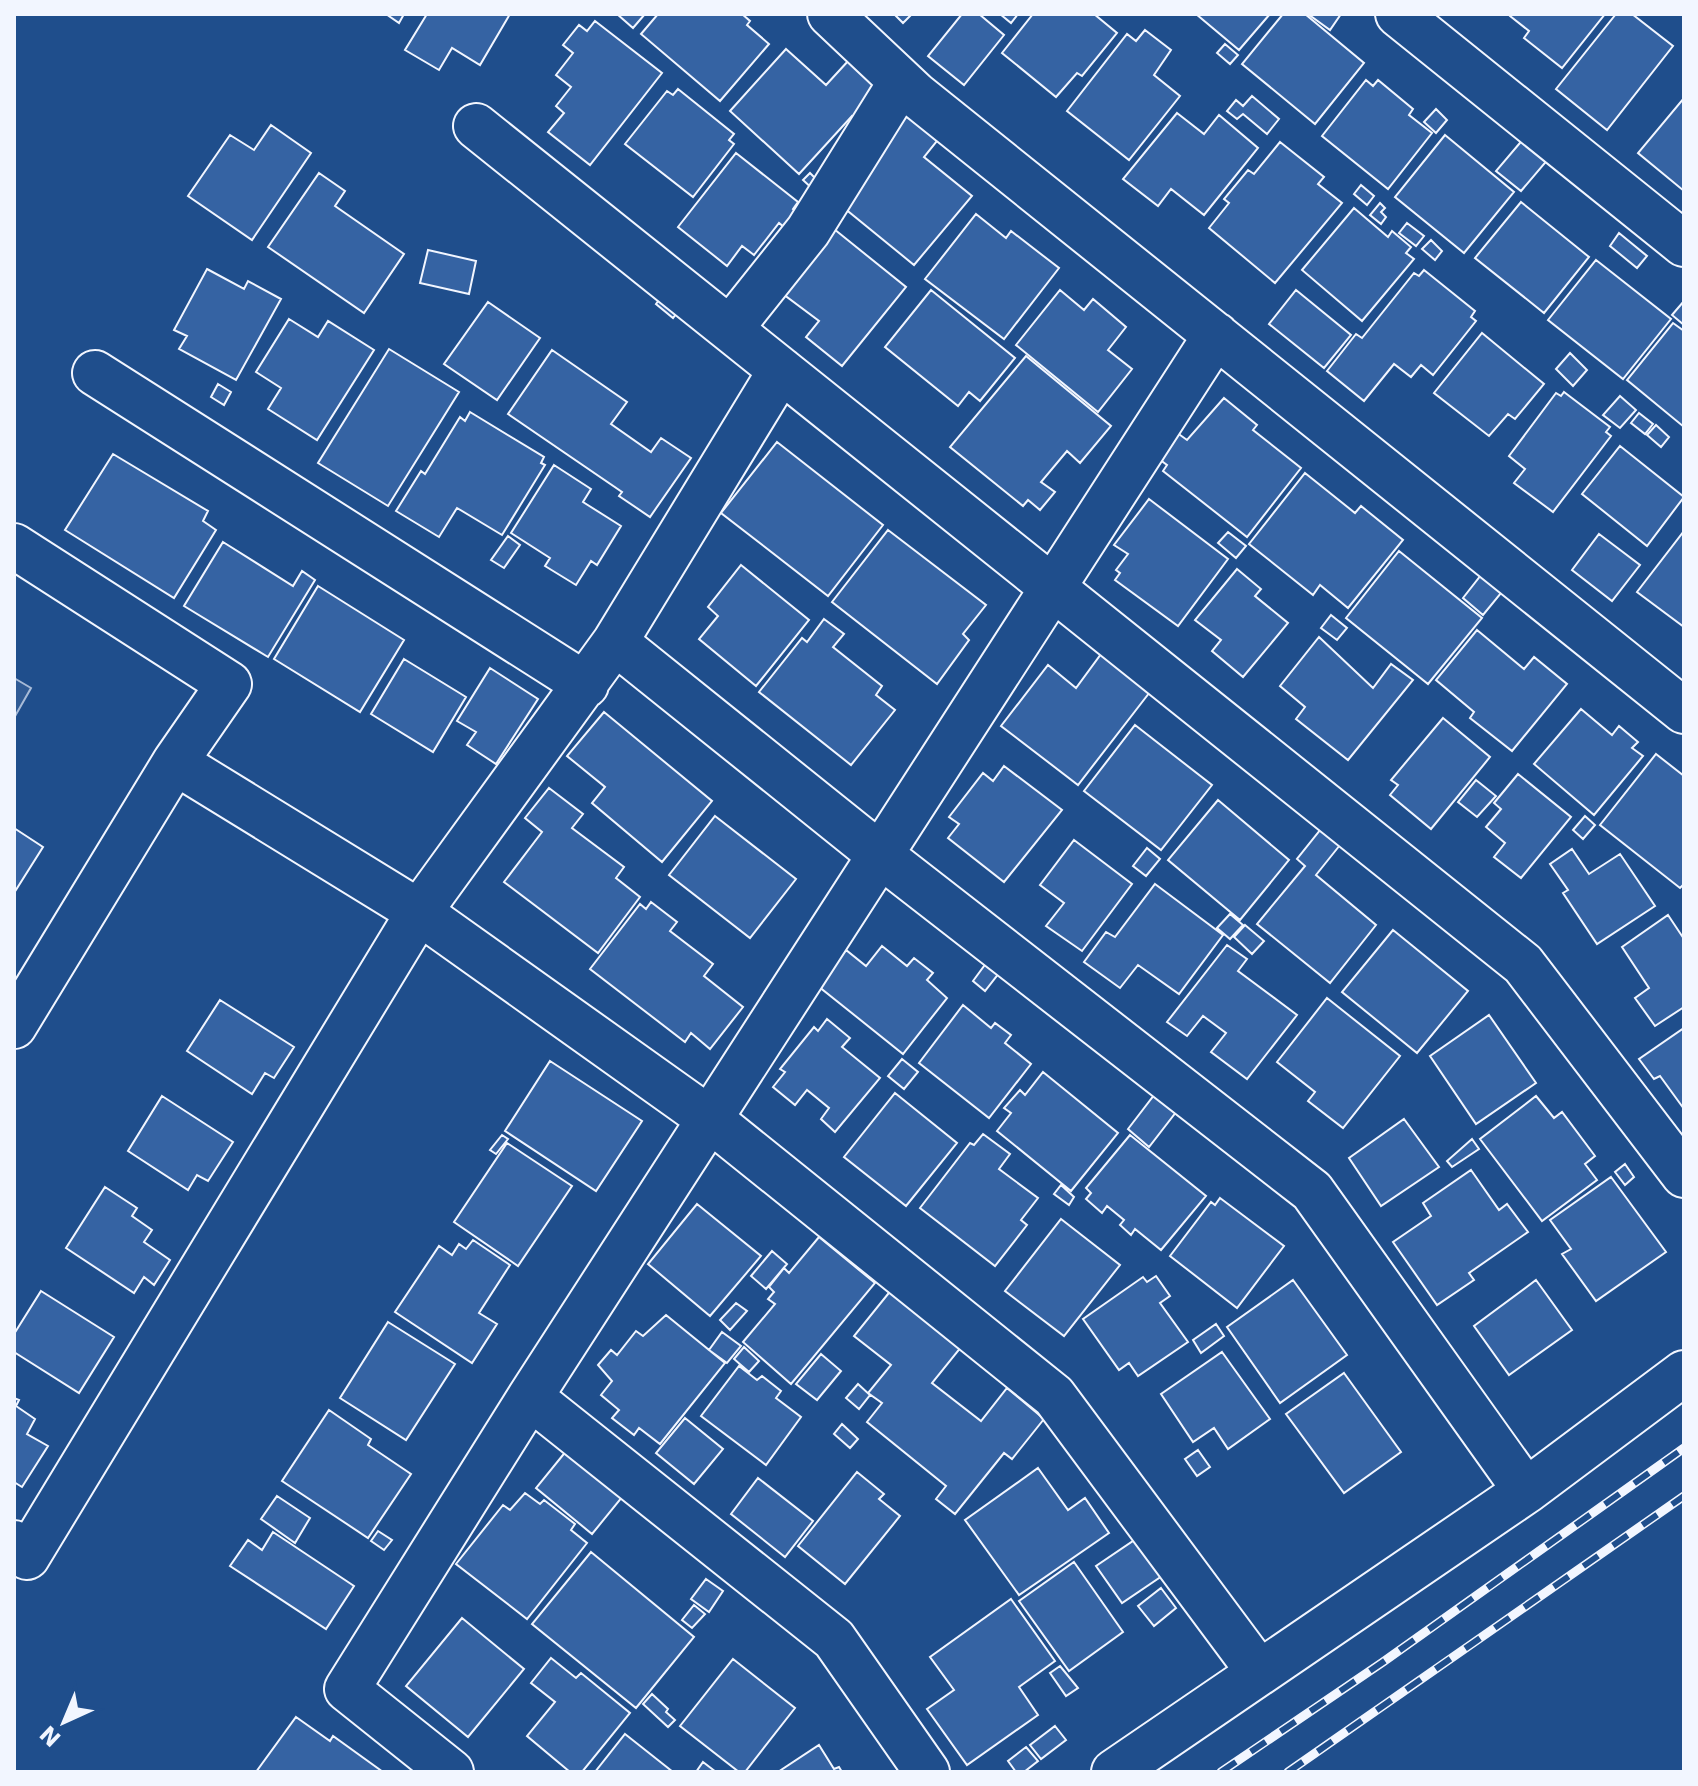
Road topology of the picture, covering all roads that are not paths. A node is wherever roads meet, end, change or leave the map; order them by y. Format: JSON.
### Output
{"nodes":[{"id":1,"x":830,"y":14,"type":"edge"},
{"id":2,"x":1398,"y":14,"type":"edge"},
{"id":3,"x":901,"y":82,"type":"junction"},
{"id":4,"x":476,"y":126,"type":"dead end"},
{"id":5,"x":1684,"y":244,"type":"edge"},
{"id":6,"x":730,"y":329,"type":"junction"},
{"id":7,"x":1216,"y":335,"type":"junction"},
{"id":8,"x":781,"y":370,"type":"junction"},
{"id":9,"x":95,"y":373,"type":"dead end"},
{"id":10,"x":14,"y":546,"type":"edge"},
{"id":11,"x":1051,"y":587,"type":"junction"},
{"id":12,"x":615,"y":642,"type":"junction"},
{"id":13,"x":586,"y":685,"type":"junction"},
{"id":14,"x":1684,"y":711,"type":"edge"},
{"id":15,"x":175,"y":762,"type":"junction"},
{"id":16,"x":879,"y":854,"type":"junction"},
{"id":17,"x":419,"y":912,"type":"junction"},
{"id":18,"x":14,"y":1026,"type":"edge"},
{"id":19,"x":711,"y":1120,"type":"junction"},
{"id":20,"x":1684,"y":1175,"type":"edge"},
{"id":21,"x":1684,"y":1373,"type":"edge"},
{"id":22,"x":530,"y":1397,"type":"junction"},
{"id":23,"x":1526,"y":1491,"type":"junction"},
{"id":24,"x":14,"y":1543,"type":"edge"},
{"id":25,"x":1259,"y":1672,"type":"junction"},
{"id":26,"x":451,"y":1772,"type":"edge"},
{"id":27,"x":927,"y":1772,"type":"edge"},
{"id":28,"x":1114,"y":1772,"type":"edge"}],
"edges":[{"from":1,"to":3,"type":"street"},
{"from":2,"to":5,"type":"street"},
{"from":3,"to":6,"type":"street"},
{"from":3,"to":7,"type":"street"},
{"from":4,"to":6,"type":"street"},
{"from":6,"to":8,"type":"street"},
{"from":7,"to":11,"type":"street"},
{"from":7,"to":14,"type":"street"},
{"from":8,"to":11,"type":"street"},
{"from":8,"to":12,"type":"street"},
{"from":9,"to":13,"type":"street"},
{"from":10,"to":15,"type":"street"},
{"from":11,"to":16,"type":"street"},
{"from":11,"to":20,"type":"street"},
{"from":12,"to":13,"type":"street"},
{"from":12,"to":16,"type":"street"},
{"from":13,"to":17,"type":"street"},
{"from":15,"to":17,"type":"street"},
{"from":15,"to":18,"type":"street"},
{"from":16,"to":19,"type":"street"},
{"from":16,"to":23,"type":"street"},
{"from":17,"to":19,"type":"street"},
{"from":17,"to":24,"type":"street"},
{"from":19,"to":22,"type":"street"},
{"from":19,"to":25,"type":"street"},
{"from":21,"to":23,"type":"street"},
{"from":22,"to":26,"type":"street"},
{"from":22,"to":27,"type":"street"},
{"from":23,"to":25,"type":"street"},
{"from":25,"to":28,"type":"street"}]}
